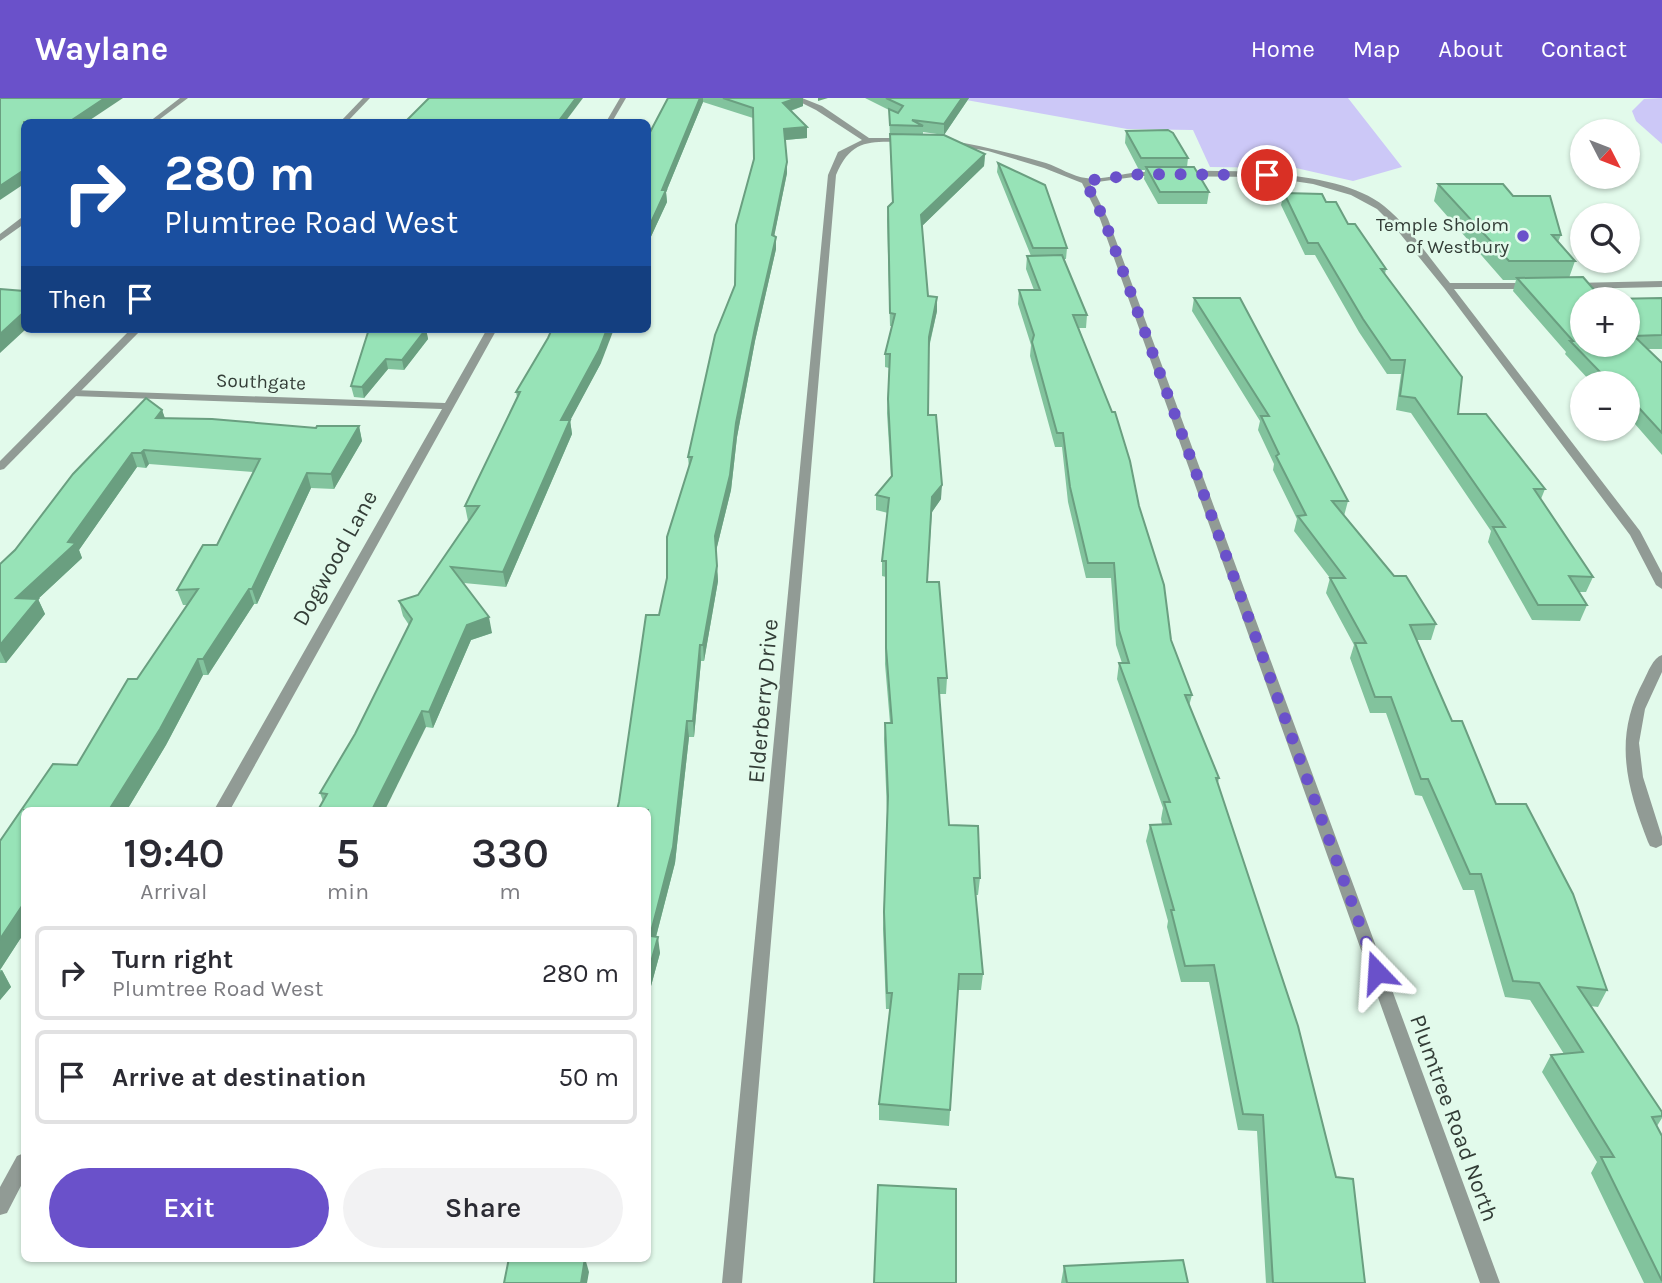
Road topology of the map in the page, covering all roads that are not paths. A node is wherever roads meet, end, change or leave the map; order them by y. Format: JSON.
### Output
{"nodes":[{"id":1,"x":184,"y":98,"type":"edge"},
{"id":2,"x":367,"y":98,"type":"edge"},
{"id":3,"x":623,"y":98,"type":"edge"},
{"id":4,"x":796,"y":98,"type":"edge"},
{"id":5,"x":156,"y":119,"type":"edge"},
{"id":6,"x":346,"y":119,"type":"edge"},
{"id":7,"x":611,"y":119,"type":"edge"},
{"id":8,"x":915,"y":140,"type":"edge"},
{"id":9,"x":867,"y":141,"type":"junction"},
{"id":10,"x":936,"y":141,"type":"edge"},
{"id":11,"x":1085,"y":181,"type":"junction"},
{"id":12,"x":21,"y":222,"type":"edge"},
{"id":13,"x":0,"y":238,"type":"edge"},
{"id":14,"x":1662,"y":284,"type":"edge"},
{"id":15,"x":1447,"y":286,"type":"junction"},
{"id":16,"x":1545,"y":286,"type":"edge"},
{"id":17,"x":1558,"y":286,"type":"edge"},
{"id":18,"x":133,"y":333,"type":"edge"},
{"id":19,"x":490,"y":333,"type":"edge"},
{"id":20,"x":73,"y":393,"type":"junction"},
{"id":21,"x":448,"y":406,"type":"junction"},
{"id":22,"x":0,"y":467,"type":"edge"},
{"id":23,"x":1662,"y":585,"type":"edge"},
{"id":24,"x":1662,"y":659,"type":"edge"},
{"id":25,"x":224,"y":807,"type":"edge"},
{"id":26,"x":1656,"y":842,"type":"dead end"},
{"id":27,"x":21,"y":1168,"type":"edge"},
{"id":28,"x":0,"y":1206,"type":"edge"},
{"id":29,"x":732,"y":1283,"type":"edge"},
{"id":30,"x":1490,"y":1283,"type":"edge"}],
"edges":[{"from":1,"to":5,"type":"street"},
{"from":2,"to":6,"type":"street"},
{"from":3,"to":7,"type":"street"},
{"from":4,"to":9,"type":"street"},
{"from":8,"to":9,"type":"street"},
{"from":9,"to":29,"type":"street","name":"Elderberry Drive"},
{"from":10,"to":11,"type":"street"},
{"from":11,"to":15,"type":"street"},
{"from":11,"to":30,"type":"street","name":"Plumtree Road North"},
{"from":12,"to":13,"type":"street"},
{"from":14,"to":17,"type":"street"},
{"from":15,"to":16,"type":"street"},
{"from":15,"to":23,"type":"street"},
{"from":18,"to":20,"type":"street"},
{"from":19,"to":21,"type":"street","name":"Dogwood Lane"},
{"from":20,"to":21,"type":"street","name":"Southgate"},
{"from":20,"to":22,"type":"street"},
{"from":21,"to":25,"type":"street","name":"Dogwood Lane"},
{"from":24,"to":26,"type":"street"},
{"from":27,"to":28,"type":"street"}]}
